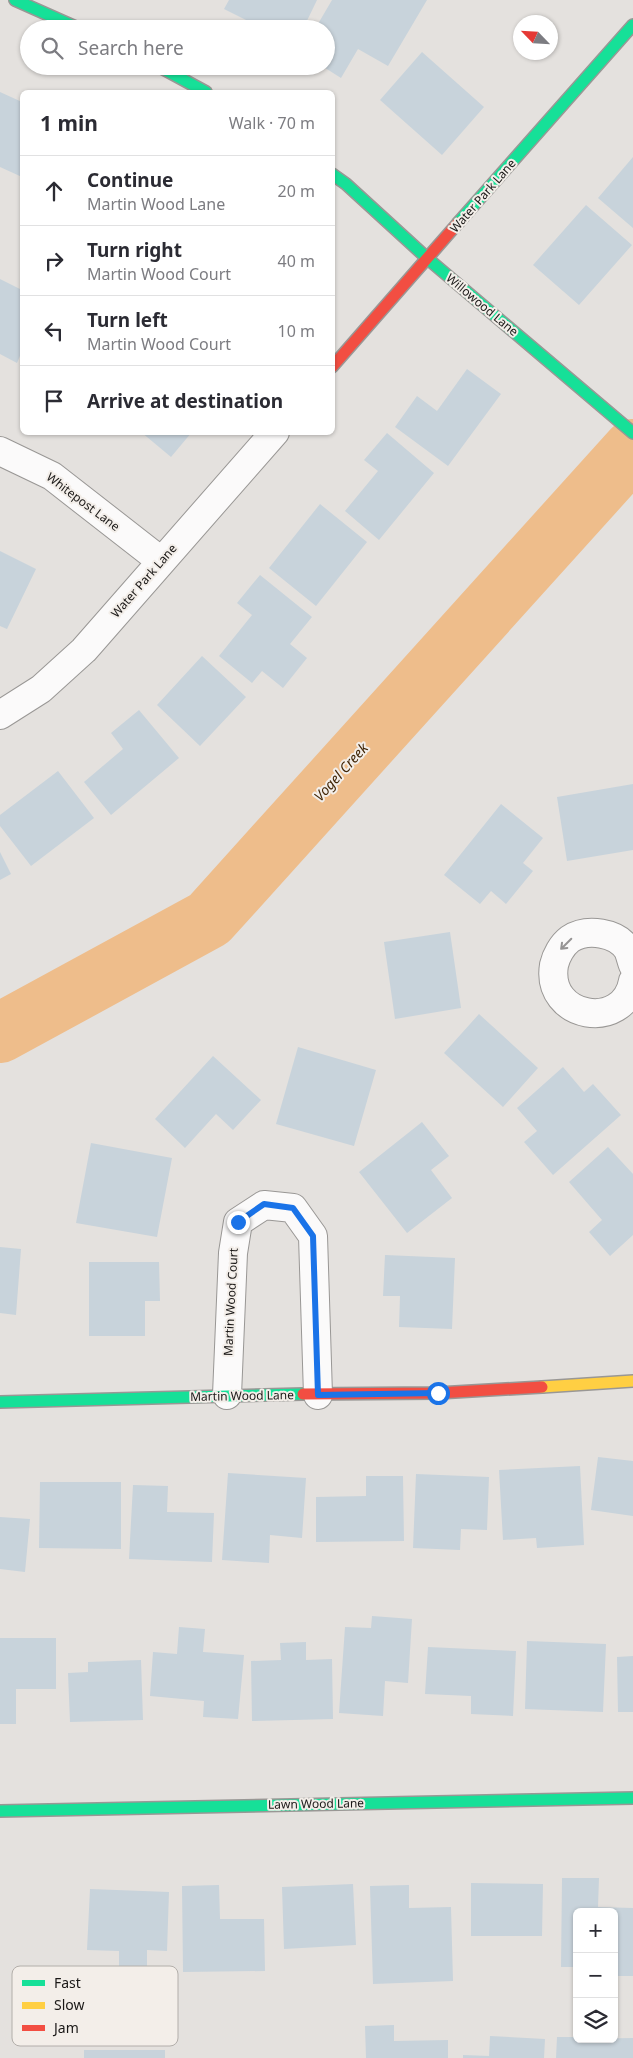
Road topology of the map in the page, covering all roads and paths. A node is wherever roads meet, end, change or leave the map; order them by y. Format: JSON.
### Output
{"nodes":[{"id":1,"x":15,"y":0,"type":"edge"},
{"id":2,"x":60,"y":20,"type":"edge"},
{"id":3,"x":633,"y":25,"type":"edge"},
{"id":4,"x":175,"y":75,"type":"edge"},
{"id":5,"x":202,"y":90,"type":"edge"},
{"id":6,"x":335,"y":176,"type":"edge"},
{"id":7,"x":428,"y":260,"type":"junction"},
{"id":8,"x":335,"y":364,"type":"edge"},
{"id":9,"x":632,"y":432,"type":"edge"},
{"id":10,"x":272,"y":435,"type":"edge"},
{"id":11,"x":0,"y":451,"type":"edge"},
{"id":12,"x":160,"y":561,"type":"junction"},
{"id":13,"x":0,"y":715,"type":"edge"},
{"id":14,"x":633,"y":965,"type":"edge"},
{"id":15,"x":630,"y":996,"type":"edge"},
{"id":16,"x":633,"y":1381,"type":"edge"},
{"id":17,"x":318,"y":1395,"type":"junction"},
{"id":18,"x":227,"y":1396,"type":"junction"},
{"id":19,"x":0,"y":1402,"type":"edge"},
{"id":20,"x":633,"y":1798,"type":"edge"},
{"id":21,"x":0,"y":1811,"type":"edge"}],
"edges":[{"from":1,"to":2,"type":"street"},
{"from":3,"to":7,"type":"street","name":"Water Park Lane"},
{"from":4,"to":5,"type":"street"},
{"from":6,"to":7,"type":"street","name":"Willowood Lane"},
{"from":7,"to":8,"type":"street","name":"Water Park Lane"},
{"from":7,"to":9,"type":"street","name":"Willowood Lane"},
{"from":10,"to":12,"type":"street","name":"Water Park Lane"},
{"from":11,"to":12,"type":"street","name":"Whitepost Lane"},
{"from":12,"to":13,"type":"street","name":"Water Park Lane"},
{"from":14,"to":15,"type":"street","one_way":true},
{"from":16,"to":17,"type":"street","name":"Martin Wood Lane"},
{"from":17,"to":18,"type":"street","name":"Martin Wood Lane"},
{"from":17,"to":18,"type":"street","name":"Martin Wood Court"},
{"from":18,"to":19,"type":"street","name":"Martin Wood Lane"},
{"from":20,"to":21,"type":"street","name":"Lawn Wood Lane"}]}
